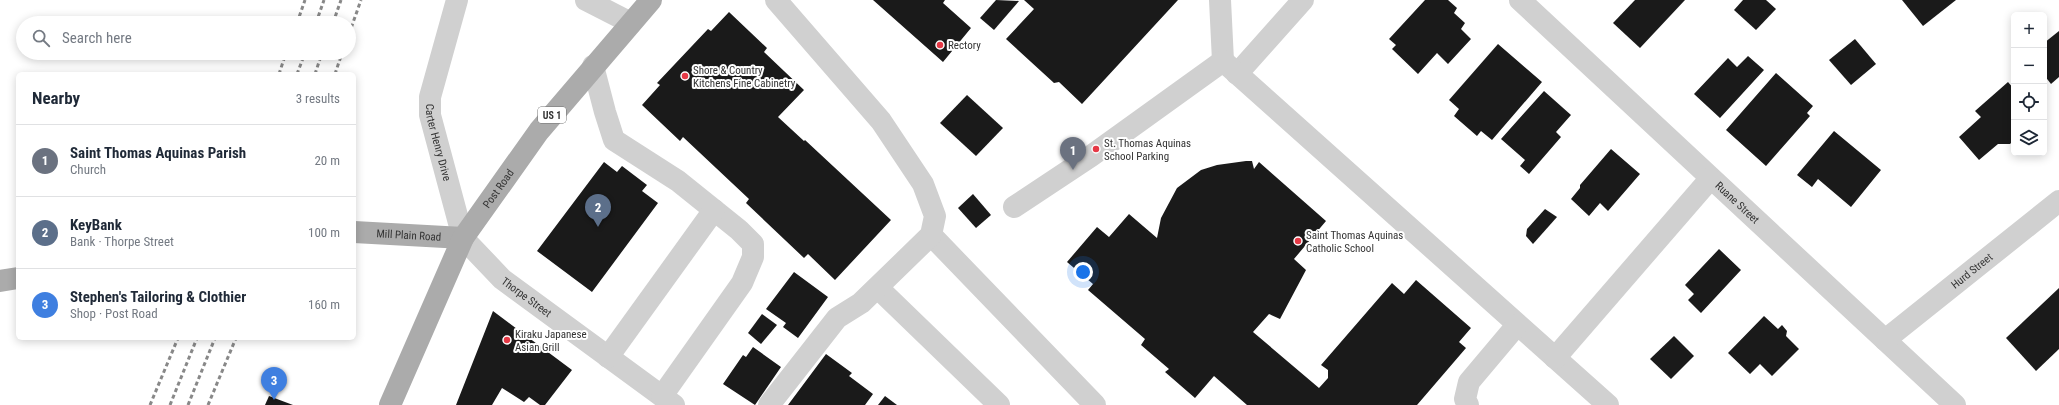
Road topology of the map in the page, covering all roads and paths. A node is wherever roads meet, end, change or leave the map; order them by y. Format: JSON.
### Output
{"nodes":[{"id":1,"x":457,"y":0,"type":"edge"},
{"id":2,"x":586,"y":0,"type":"edge"},
{"id":3,"x":651,"y":0,"type":"edge"},
{"id":4,"x":776,"y":0,"type":"edge"},
{"id":5,"x":1220,"y":0,"type":"edge"},
{"id":6,"x":1303,"y":0,"type":"edge"},
{"id":7,"x":1520,"y":0,"type":"edge"},
{"id":8,"x":631,"y":23,"type":"junction"},
{"id":9,"x":593,"y":66,"type":"junction"},
{"id":10,"x":1230,"y":67,"type":"junction"},
{"id":11,"x":1710,"y":179,"type":"junction"},
{"id":12,"x":2059,"y":201,"type":"edge"},
{"id":13,"x":1014,"y":207,"type":"dead end"},
{"id":14,"x":714,"y":210,"type":"junction"},
{"id":15,"x":356,"y":232,"type":"edge"},
{"id":16,"x":931,"y":235,"type":"junction"},
{"id":17,"x":463,"y":238,"type":"junction"},
{"id":18,"x":16,"y":278,"type":"edge"},
{"id":19,"x":0,"y":281,"type":"edge"},
{"id":20,"x":878,"y":288,"type":"junction"},
{"id":21,"x":1517,"y":325,"type":"junction"},
{"id":22,"x":1885,"y":340,"type":"junction"},
{"id":23,"x":608,"y":357,"type":"junction"},
{"id":24,"x":1555,"y":358,"type":"junction"},
{"id":25,"x":668,"y":401,"type":"edge"},
{"id":26,"x":390,"y":405,"type":"edge"},
{"id":27,"x":769,"y":405,"type":"edge"},
{"id":28,"x":999,"y":405,"type":"edge"},
{"id":29,"x":1095,"y":405,"type":"edge"},
{"id":30,"x":1468,"y":405,"type":"edge"},
{"id":31,"x":1608,"y":405,"type":"edge"},
{"id":32,"x":1955,"y":405,"type":"edge"}],
"edges":[{"from":1,"to":17,"type":"street","name":"Carter Henry Drive"},
{"from":2,"to":8,"type":"street"},
{"from":3,"to":8,"type":"main road","name":"Post Road","number":"US 1"},
{"from":4,"to":16,"type":"street"},
{"from":5,"to":10,"type":"street"},
{"from":6,"to":10,"type":"street"},
{"from":7,"to":11,"type":"street","name":"Ruane Street"},
{"from":8,"to":9,"type":"main road","name":"Post Road","number":"US 1"},
{"from":9,"to":14,"type":"street"},
{"from":9,"to":17,"type":"main road","name":"Post Road","number":"US 1"},
{"from":10,"to":13,"type":"street"},
{"from":10,"to":21,"type":"street"},
{"from":11,"to":22,"type":"street","name":"Ruane Street"},
{"from":11,"to":24,"type":"street"},
{"from":12,"to":22,"type":"street","name":"Hurd Street"},
{"from":14,"to":23,"type":"street"},
{"from":14,"to":25,"type":"street"},
{"from":15,"to":17,"type":"main road","name":"Mill Plain Road"},
{"from":16,"to":20,"type":"street"},
{"from":16,"to":29,"type":"street"},
{"from":17,"to":23,"type":"street","name":"Thorpe Street"},
{"from":17,"to":26,"type":"main road","name":"Post Road","number":"US 1"},
{"from":18,"to":19,"type":"main road"},
{"from":20,"to":27,"type":"street"},
{"from":20,"to":28,"type":"street"},
{"from":21,"to":24,"type":"street"},
{"from":21,"to":30,"type":"street"},
{"from":22,"to":32,"type":"street","name":"Ruane Street"},
{"from":23,"to":25,"type":"street","name":"Thorpe Street"},
{"from":24,"to":31,"type":"street"}]}
